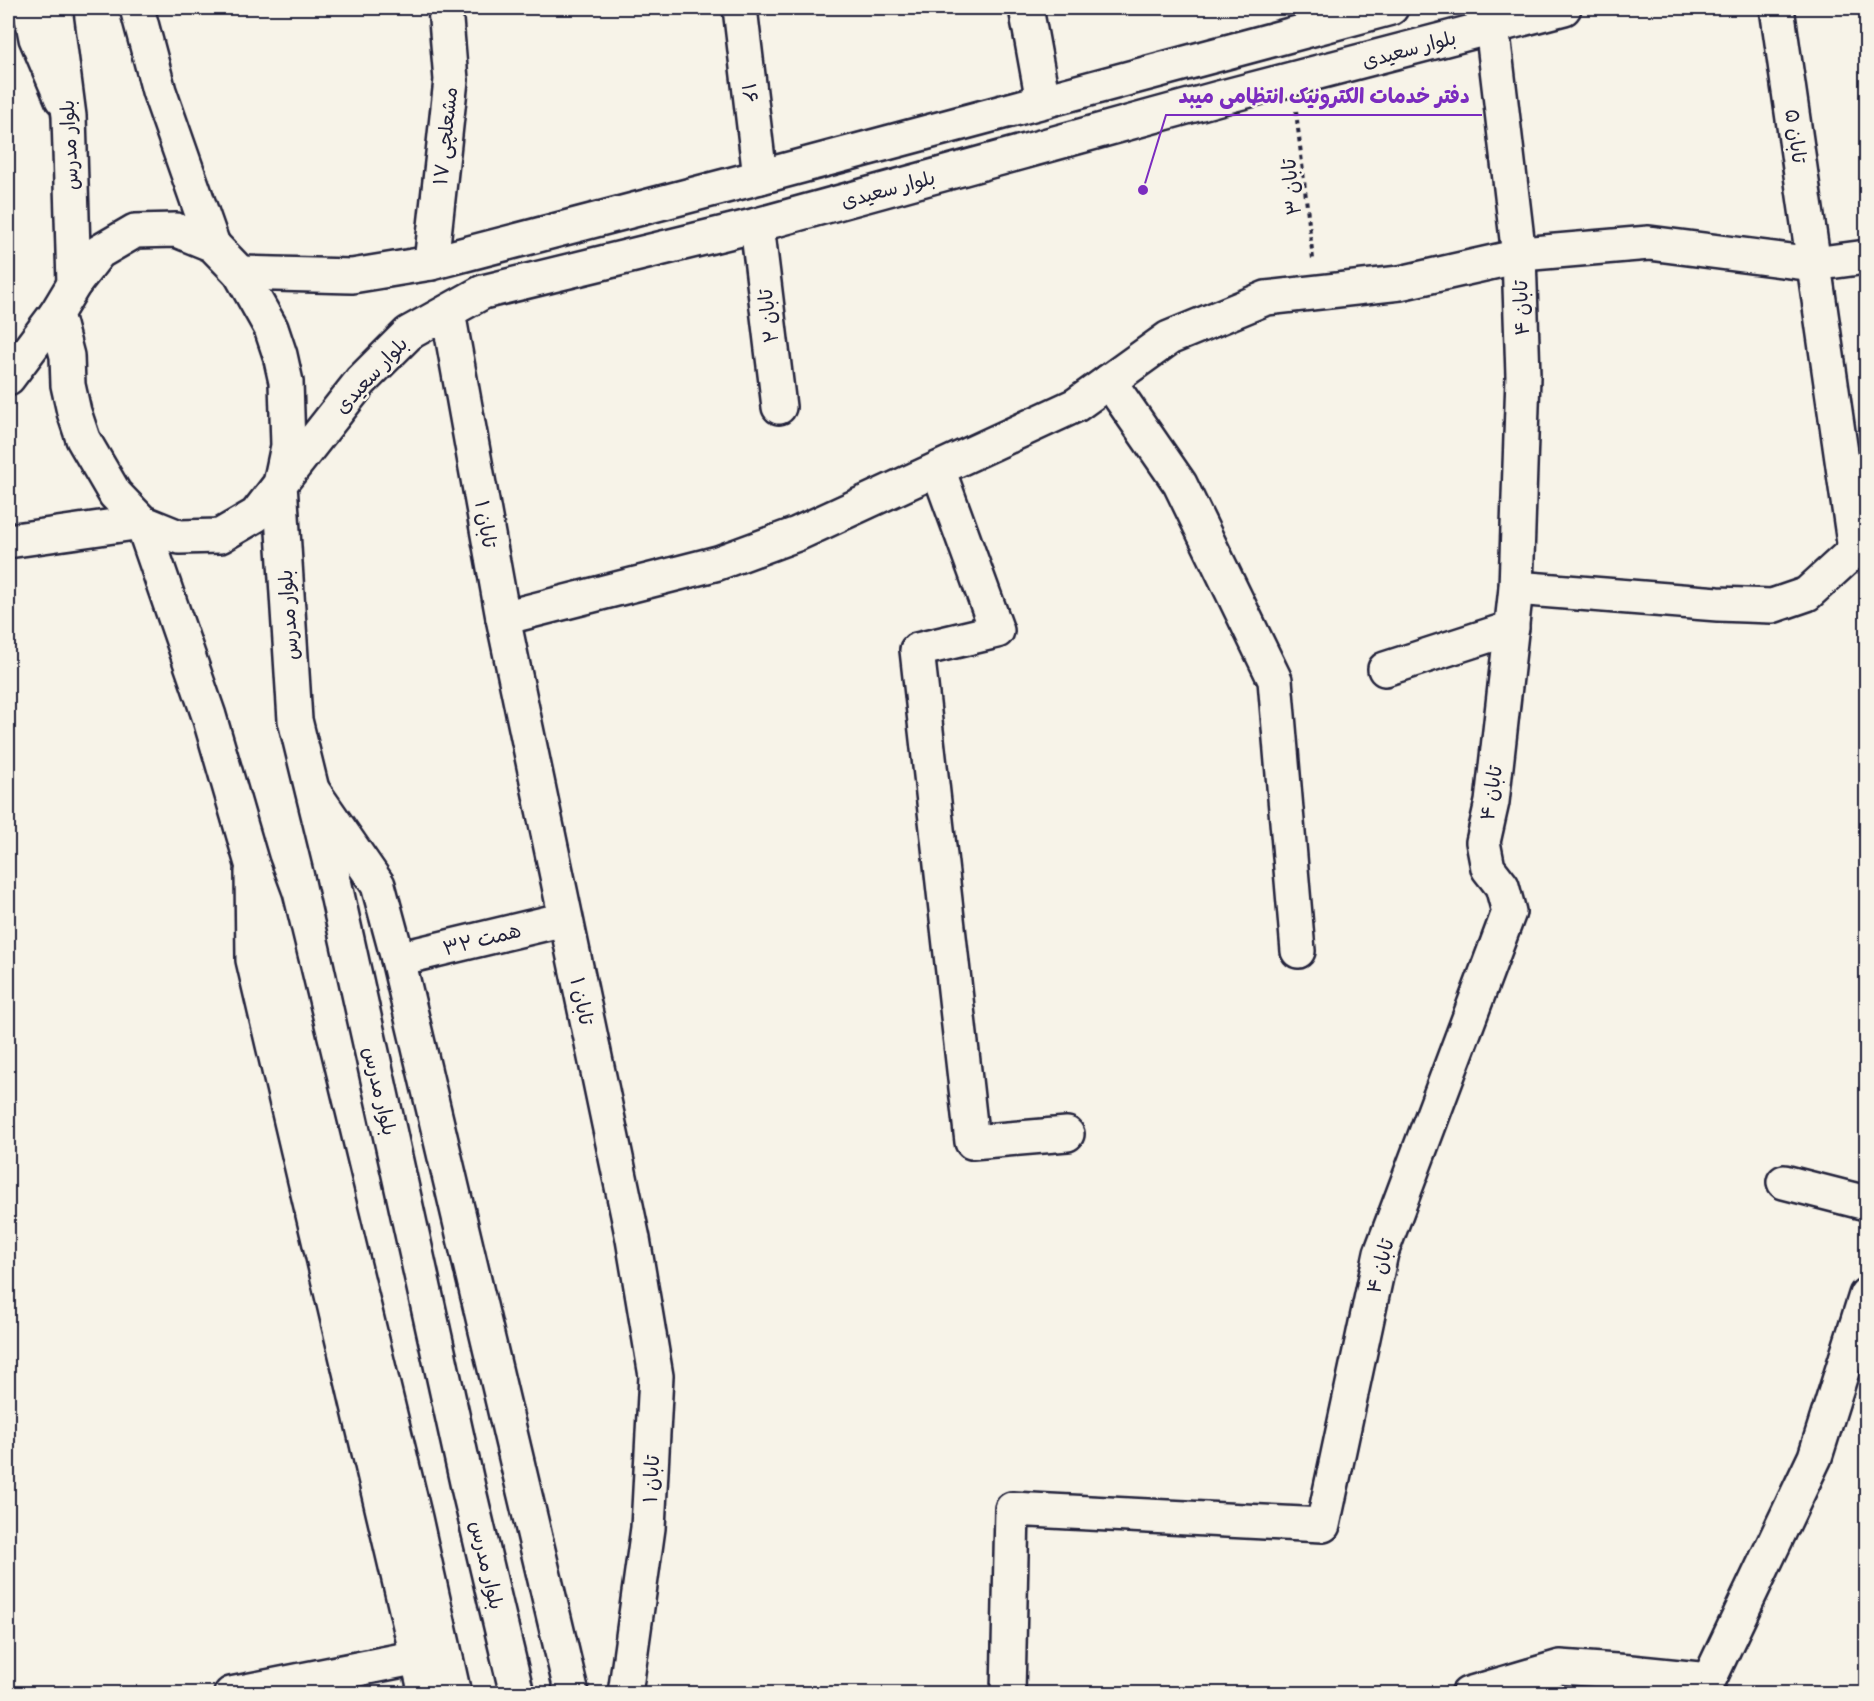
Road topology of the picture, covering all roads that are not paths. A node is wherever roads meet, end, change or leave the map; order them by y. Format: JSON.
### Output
{"nodes":[{"id":1,"x":30,"y":8,"type":"edge"},
{"id":2,"x":55,"y":8,"type":"edge"},
{"id":3,"x":137,"y":8,"type":"edge"},
{"id":4,"x":445,"y":8,"type":"edge"},
{"id":5,"x":740,"y":8,"type":"edge"},
{"id":6,"x":1026,"y":8,"type":"edge"},
{"id":7,"x":1391,"y":8,"type":"edge"},
{"id":8,"x":1564,"y":8,"type":"edge"},
{"id":9,"x":1777,"y":8,"type":"edge"},
{"id":10,"x":1492,"y":26,"type":"junction"},
{"id":11,"x":1043,"y":101,"type":"junction"},
{"id":12,"x":69,"y":116,"type":"junction"},
{"id":13,"x":929,"y":132,"type":"junction"},
{"id":14,"x":939,"y":175,"type":"junction"},
{"id":15,"x":760,"y":177,"type":"junction"},
{"id":16,"x":757,"y":225,"type":"junction"},
{"id":17,"x":213,"y":245,"type":"junction"},
{"id":18,"x":1519,"y":256,"type":"junction"},
{"id":19,"x":1866,"y":257,"type":"edge"},
{"id":20,"x":431,"y":263,"type":"junction"},
{"id":21,"x":1814,"y":264,"type":"junction"},
{"id":22,"x":240,"y":273,"type":"junction"},
{"id":23,"x":74,"y":284,"type":"junction"},
{"id":24,"x":448,"y":312,"type":"junction"},
{"id":25,"x":56,"y":314,"type":"junction"},
{"id":26,"x":8,"y":378,"type":"edge"},
{"id":27,"x":1109,"y":381,"type":"junction"},
{"id":28,"x":779,"y":407,"type":"dead end"},
{"id":29,"x":938,"y":469,"type":"junction"},
{"id":30,"x":280,"y":483,"type":"junction"},
{"id":31,"x":142,"y":522,"type":"junction"},
{"id":32,"x":8,"y":541,"type":"edge"},
{"id":33,"x":1861,"y":551,"type":"edge"},
{"id":34,"x":1516,"y":588,"type":"junction"},
{"id":35,"x":503,"y":618,"type":"junction"},
{"id":36,"x":1512,"y":628,"type":"junction"},
{"id":37,"x":1385,"y":669,"type":"dead end"},
{"id":38,"x":312,"y":790,"type":"junction"},
{"id":39,"x":252,"y":864,"type":"junction"},
{"id":40,"x":565,"y":919,"type":"junction"},
{"id":41,"x":1298,"y":951,"type":"dead end"},
{"id":42,"x":398,"y":959,"type":"junction"},
{"id":43,"x":1067,"y":1134,"type":"dead end"},
{"id":44,"x":1784,"y":1182,"type":"dead end"},
{"id":45,"x":1866,"y":1203,"type":"edge"},
{"id":46,"x":1866,"y":1295,"type":"edge"},
{"id":47,"x":418,"y":1657,"type":"junction"},
{"id":48,"x":231,"y":1694,"type":"edge"},
{"id":49,"x":426,"y":1694,"type":"edge"},
{"id":50,"x":454,"y":1694,"type":"edge"},
{"id":51,"x":517,"y":1694,"type":"edge"},
{"id":52,"x":572,"y":1694,"type":"edge"},
{"id":53,"x":625,"y":1694,"type":"edge"},
{"id":54,"x":1008,"y":1694,"type":"edge"},
{"id":55,"x":1468,"y":1694,"type":"edge"}],
"edges":[{"from":1,"to":12,"type":"street"},
{"from":2,"to":12,"type":"street","name":"بلوار مدرس"},
{"from":3,"to":17,"type":"street"},
{"from":4,"to":20,"type":"street","name":"مشعلچی ۱۷"},
{"from":5,"to":15,"type":"street","name":"۱۶"},
{"from":6,"to":11,"type":"street"},
{"from":7,"to":11,"type":"street"},
{"from":8,"to":10,"type":"street","name":"بلوار سعیدی"},
{"from":9,"to":21,"type":"street","name":"تابان ۵"},
{"from":10,"to":14,"type":"street","name":"بلوار سعیدی"},
{"from":10,"to":18,"type":"street","name":"تابان ۴"},
{"from":11,"to":13,"type":"street"},
{"from":12,"to":23,"type":"street","name":"بلوار مدرس"},
{"from":13,"to":14,"type":"street"},
{"from":13,"to":15,"type":"street"},
{"from":14,"to":16,"type":"street","name":"بلوار سعیدی"},
{"from":15,"to":20,"type":"street"},
{"from":16,"to":24,"type":"street","name":"بلوار سعیدی"},
{"from":16,"to":28,"type":"street","name":"تابان ۲"},
{"from":17,"to":22,"type":"street"},
{"from":17,"to":23,"type":"street"},
{"from":18,"to":21,"type":"street"},
{"from":18,"to":27,"type":"street"},
{"from":18,"to":34,"type":"street","name":"تابان ۴"},
{"from":19,"to":21,"type":"street"},
{"from":20,"to":22,"type":"street"},
{"from":21,"to":33,"type":"street","name":"تابان ۵"},
{"from":22,"to":30,"type":"street"},
{"from":23,"to":25,"type":"street"},
{"from":24,"to":30,"type":"street","name":"بلوار سعیدی"},
{"from":24,"to":35,"type":"street","name":"تابان ۱"},
{"from":25,"to":26,"type":"street"},
{"from":25,"to":31,"type":"street"},
{"from":27,"to":29,"type":"street"},
{"from":27,"to":41,"type":"street"},
{"from":29,"to":35,"type":"street"},
{"from":29,"to":43,"type":"street"},
{"from":30,"to":31,"type":"street","name":"بلوار سعیدی"},
{"from":30,"to":38,"type":"street","name":"بلوار مدرس"},
{"from":31,"to":32,"type":"street"},
{"from":31,"to":39,"type":"street"},
{"from":33,"to":34,"type":"street"},
{"from":34,"to":36,"type":"street","name":"تابان ۴"},
{"from":35,"to":40,"type":"street","name":"تابان ۱"},
{"from":36,"to":37,"type":"street"},
{"from":36,"to":54,"type":"street","name":"تابان ۴"},
{"from":38,"to":42,"type":"street"},
{"from":38,"to":51,"type":"street","name":"بلوار مدرس"},
{"from":39,"to":47,"type":"street"},
{"from":39,"to":50,"type":"street"},
{"from":40,"to":42,"type":"street","name":"همت ۳۲"},
{"from":40,"to":53,"type":"street","name":"تابان ۱"},
{"from":42,"to":52,"type":"street"},
{"from":44,"to":45,"type":"street"},
{"from":46,"to":55,"type":"street"},
{"from":47,"to":48,"type":"street"},
{"from":47,"to":49,"type":"street"}]}
